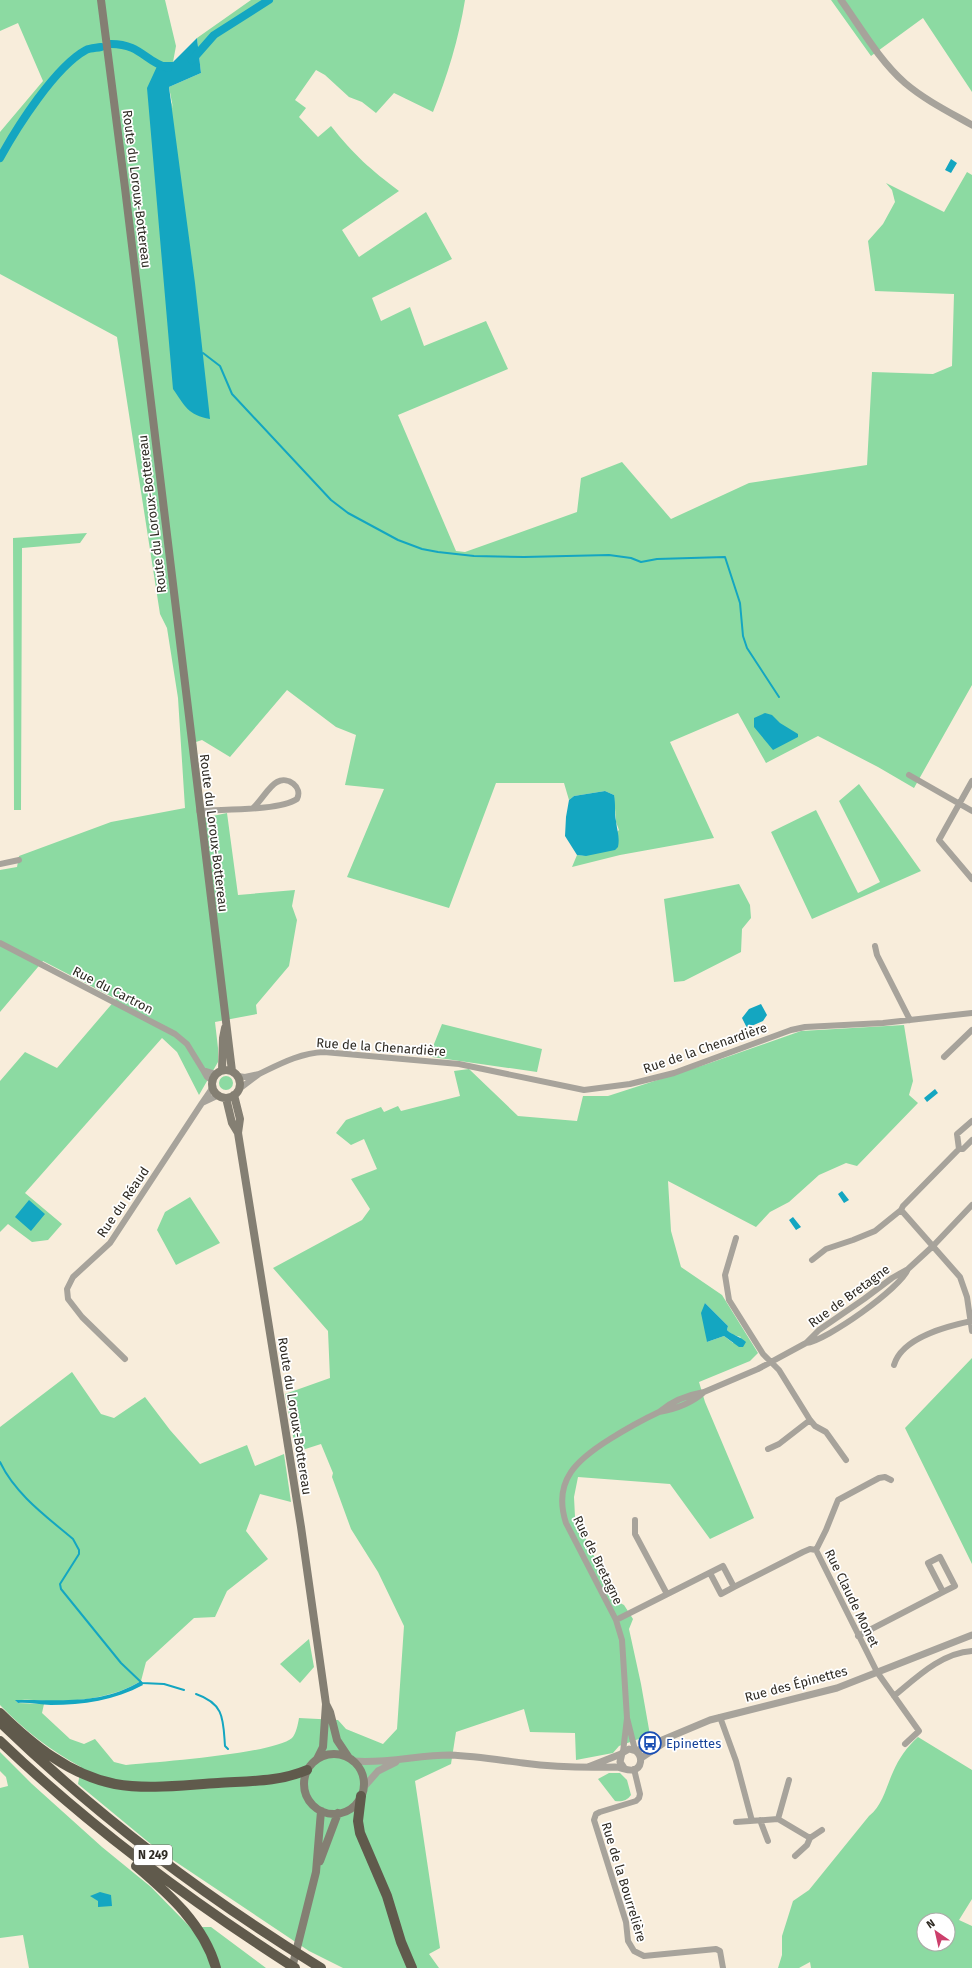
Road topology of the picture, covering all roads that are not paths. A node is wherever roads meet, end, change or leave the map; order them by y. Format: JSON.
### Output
{"nodes":[{"id":1,"x":101,"y":0,"type":"edge"},
{"id":2,"x":841,"y":0,"type":"edge"},
{"id":3,"x":972,"y":125,"type":"edge"},
{"id":4,"x":909,"y":775,"type":"dead end"},
{"id":5,"x":972,"y":782,"type":"edge"},
{"id":6,"x":960,"y":804,"type":"junction"},
{"id":7,"x":253,"y":808,"type":"junction"},
{"id":8,"x":199,"y":811,"type":"junction"},
{"id":9,"x":972,"y":811,"type":"edge"},
{"id":10,"x":19,"y":860,"type":"dead end"},
{"id":11,"x":0,"y":864,"type":"edge"},
{"id":12,"x":972,"y":879,"type":"edge"},
{"id":13,"x":0,"y":943,"type":"edge"},
{"id":14,"x":875,"y":946,"type":"dead end"},
{"id":15,"x":972,"y":1013,"type":"edge"},
{"id":16,"x":910,"y":1020,"type":"junction"},
{"id":17,"x":225,"y":1025,"type":"junction"},
{"id":18,"x":972,"y":1030,"type":"edge"},
{"id":19,"x":944,"y":1057,"type":"dead end"},
{"id":20,"x":235,"y":1073,"type":"junction"},
{"id":21,"x":259,"y":1074,"type":"junction"},
{"id":22,"x":216,"y":1078,"type":"junction"},
{"id":23,"x":240,"y":1089,"type":"junction"},
{"id":24,"x":226,"y":1096,"type":"junction"},
{"id":25,"x":202,"y":1103,"type":"junction"},
{"id":26,"x":972,"y":1121,"type":"edge"},
{"id":27,"x":972,"y":1140,"type":"edge"},
{"id":28,"x":959,"y":1148,"type":"junction"},
{"id":29,"x":972,"y":1205,"type":"edge"},
{"id":30,"x":901,"y":1210,"type":"junction"},
{"id":31,"x":736,"y":1238,"type":"dead end"},
{"id":32,"x":933,"y":1246,"type":"junction"},
{"id":33,"x":812,"y":1260,"type":"dead end"},
{"id":34,"x":971,"y":1321,"type":"edge"},
{"id":35,"x":972,"y":1330,"type":"edge"},
{"id":36,"x":125,"y":1359,"type":"dead end"},
{"id":37,"x":772,"y":1362,"type":"junction"},
{"id":38,"x":894,"y":1365,"type":"dead end"},
{"id":39,"x":810,"y":1420,"type":"junction"},
{"id":40,"x":768,"y":1449,"type":"dead end"},
{"id":41,"x":846,"y":1460,"type":"dead end"},
{"id":42,"x":891,"y":1480,"type":"dead end"},
{"id":43,"x":635,"y":1520,"type":"dead end"},
{"id":44,"x":816,"y":1550,"type":"junction"},
{"id":45,"x":710,"y":1573,"type":"junction"},
{"id":46,"x":734,"y":1587,"type":"junction"},
{"id":47,"x":943,"y":1592,"type":"junction"},
{"id":48,"x":666,"y":1594,"type":"junction"},
{"id":49,"x":616,"y":1620,"type":"junction"},
{"id":50,"x":972,"y":1635,"type":"edge"},
{"id":51,"x":858,"y":1636,"type":"junction"},
{"id":52,"x":972,"y":1651,"type":"edge"},
{"id":53,"x":876,"y":1672,"type":"junction"},
{"id":54,"x":894,"y":1696,"type":"junction"},
{"id":55,"x":326,"y":1704,"type":"junction"},
{"id":56,"x":0,"y":1713,"type":"edge"},
{"id":57,"x":720,"y":1717,"type":"junction"},
{"id":58,"x":627,"y":1718,"type":"junction"},
{"id":59,"x":0,"y":1722,"type":"edge"},
{"id":60,"x":671,"y":1738,"type":"junction"},
{"id":61,"x":0,"y":1741,"type":"edge"},
{"id":62,"x":905,"y":1744,"type":"dead end"},
{"id":63,"x":636,"y":1750,"type":"junction"},
{"id":64,"x":622,"y":1753,"type":"junction"},
{"id":65,"x":641,"y":1758,"type":"junction"},
{"id":66,"x":317,"y":1759,"type":"junction"},
{"id":67,"x":351,"y":1759,"type":"junction"},
{"id":68,"x":399,"y":1760,"type":"junction"},
{"id":69,"x":588,"y":1767,"type":"junction"},
{"id":70,"x":624,"y":1768,"type":"junction"},
{"id":71,"x":634,"y":1769,"type":"junction"},
{"id":72,"x":307,"y":1770,"type":"junction"},
{"id":73,"x":789,"y":1780,"type":"dead end"},
{"id":74,"x":362,"y":1792,"type":"junction"},
{"id":75,"x":321,"y":1811,"type":"junction"},
{"id":76,"x":338,"y":1813,"type":"junction"},
{"id":77,"x":778,"y":1819,"type":"junction"},
{"id":78,"x":760,"y":1820,"type":"junction"},
{"id":79,"x":752,"y":1821,"type":"junction"},
{"id":80,"x":736,"y":1822,"type":"dead end"},
{"id":81,"x":822,"y":1830,"type":"dead end"},
{"id":82,"x":810,"y":1838,"type":"junction"},
{"id":83,"x":768,"y":1842,"type":"dead end"},
{"id":84,"x":129,"y":1854,"type":"junction"},
{"id":85,"x":795,"y":1856,"type":"dead end"},
{"id":86,"x":316,"y":1872,"type":"junction"},
{"id":87,"x":216,"y":1968,"type":"edge"},
{"id":88,"x":294,"y":1968,"type":"edge"},
{"id":89,"x":321,"y":1968,"type":"edge"},
{"id":90,"x":412,"y":1968,"type":"edge"},
{"id":91,"x":723,"y":1968,"type":"edge"}],
"edges":[{"from":1,"to":8,"type":"main road","name":"Route du Loroux-Bottereau"},
{"from":2,"to":3,"type":"street"},
{"from":4,"to":6,"type":"street"},
{"from":5,"to":6,"type":"street"},
{"from":6,"to":9,"type":"street"},
{"from":6,"to":12,"type":"street"},
{"from":7,"to":7,"type":"street"},
{"from":7,"to":8,"type":"street"},
{"from":8,"to":17,"type":"main road","name":"Route du Loroux-Bottereau"},
{"from":10,"to":11,"type":"street"},
{"from":13,"to":22,"type":"street","name":"Rue du Cartron"},
{"from":14,"to":16,"type":"street"},
{"from":15,"to":16,"type":"street","name":"Rue de la Chenardière"},
{"from":16,"to":21,"type":"street","name":"Rue de la Chenardière"},
{"from":17,"to":20,"type":"main road","name":"Route du Loroux-Bottereau"},
{"from":17,"to":22,"type":"main road","name":"Route du Loroux-Bottereau"},
{"from":18,"to":19,"type":"street"},
{"from":20,"to":21,"type":"street","name":"Rue de la Chenardière"},
{"from":20,"to":22,"type":"main road"},
{"from":20,"to":23,"type":"main road","name":"Route du Loroux-Bottereau"},
{"from":21,"to":23,"type":"street","name":"Rue de la Chenardière"},
{"from":22,"to":24,"type":"main road","name":"Route du Loroux-Bottereau"},
{"from":22,"to":25,"type":"street","name":"Rue du Réaud"},
{"from":23,"to":24,"type":"main road"},
{"from":24,"to":25,"type":"street"},
{"from":24,"to":55,"type":"main road","name":"Route du Loroux-Bottereau"},
{"from":25,"to":36,"type":"street","name":"Rue du Réaud"},
{"from":26,"to":28,"type":"street"},
{"from":27,"to":28,"type":"street"},
{"from":28,"to":30,"type":"street"},
{"from":29,"to":32,"type":"street","name":"Rue de Bretagne"},
{"from":30,"to":32,"type":"street"},
{"from":30,"to":33,"type":"street"},
{"from":31,"to":37,"type":"street"},
{"from":32,"to":34,"type":"street"},
{"from":32,"to":37,"type":"street","name":"Rue de Bretagne"},
{"from":34,"to":35,"type":"street"},
{"from":34,"to":38,"type":"street"},
{"from":37,"to":39,"type":"street"},
{"from":37,"to":49,"type":"street","name":"Rue de Bretagne"},
{"from":39,"to":40,"type":"street"},
{"from":39,"to":41,"type":"street"},
{"from":42,"to":44,"type":"street","name":"Rue Claude Monet"},
{"from":43,"to":48,"type":"street"},
{"from":44,"to":46,"type":"street"},
{"from":44,"to":51,"type":"street","name":"Rue Claude Monet"},
{"from":45,"to":46,"type":"street"},
{"from":45,"to":46,"type":"street"},
{"from":45,"to":48,"type":"street"},
{"from":47,"to":47,"type":"street"},
{"from":47,"to":51,"type":"street"},
{"from":48,"to":49,"type":"street"},
{"from":49,"to":58,"type":"street","name":"Rue de Bretagne"},
{"from":50,"to":53,"type":"street","name":"Rue des Épinettes"},
{"from":51,"to":53,"type":"street","name":"Rue Claude Monet"},
{"from":52,"to":54,"type":"street"},
{"from":53,"to":54,"type":"street","name":"Rue Claude Monet"},
{"from":53,"to":57,"type":"street","name":"Rue des Épinettes"},
{"from":54,"to":62,"type":"street","name":"Rue Claude Monet"},
{"from":55,"to":66,"type":"main road","name":"Route du Loroux-Bottereau"},
{"from":55,"to":67,"type":"main road","name":"Route du Loroux-Bottereau"},
{"from":56,"to":72,"type":"highway"},
{"from":57,"to":60,"type":"street","name":"Rue des Épinettes"},
{"from":57,"to":79,"type":"street"},
{"from":58,"to":63,"type":"street","name":"Rue de Bretagne"},
{"from":58,"to":64,"type":"street","name":"Rue de Bretagne"},
{"from":59,"to":89,"type":"highway","number":"N 249"},
{"from":60,"to":63,"type":"street","name":"Rue des Épinettes"},
{"from":60,"to":65,"type":"street","name":"Rue des Épinettes"},
{"from":61,"to":84,"type":"highway","number":"N 249"},
{"from":63,"to":64,"type":"street"},
{"from":63,"to":65,"type":"street"},
{"from":64,"to":69,"type":"street"},
{"from":64,"to":70,"type":"street"},
{"from":65,"to":71,"type":"street"},
{"from":66,"to":67,"type":"main road"},
{"from":66,"to":72,"type":"main road"},
{"from":67,"to":68,"type":"street"},
{"from":67,"to":74,"type":"main road"},
{"from":68,"to":69,"type":"street"},
{"from":68,"to":74,"type":"street"},
{"from":69,"to":70,"type":"street"},
{"from":70,"to":71,"type":"street"},
{"from":71,"to":91,"type":"street","name":"Rue de la Bourrelière"},
{"from":72,"to":75,"type":"main road"},
{"from":73,"to":77,"type":"street"},
{"from":74,"to":76,"type":"main road"},
{"from":74,"to":90,"type":"highway"},
{"from":75,"to":76,"type":"main road"},
{"from":75,"to":86,"type":"main road"},
{"from":76,"to":86,"type":"main road"},
{"from":77,"to":78,"type":"street"},
{"from":77,"to":82,"type":"street"},
{"from":78,"to":79,"type":"street"},
{"from":78,"to":83,"type":"street"},
{"from":79,"to":80,"type":"street"},
{"from":81,"to":82,"type":"street"},
{"from":82,"to":85,"type":"street"},
{"from":84,"to":87,"type":"highway"},
{"from":84,"to":88,"type":"highway","number":"N 249"},
{"from":86,"to":88,"type":"main road"}]}
